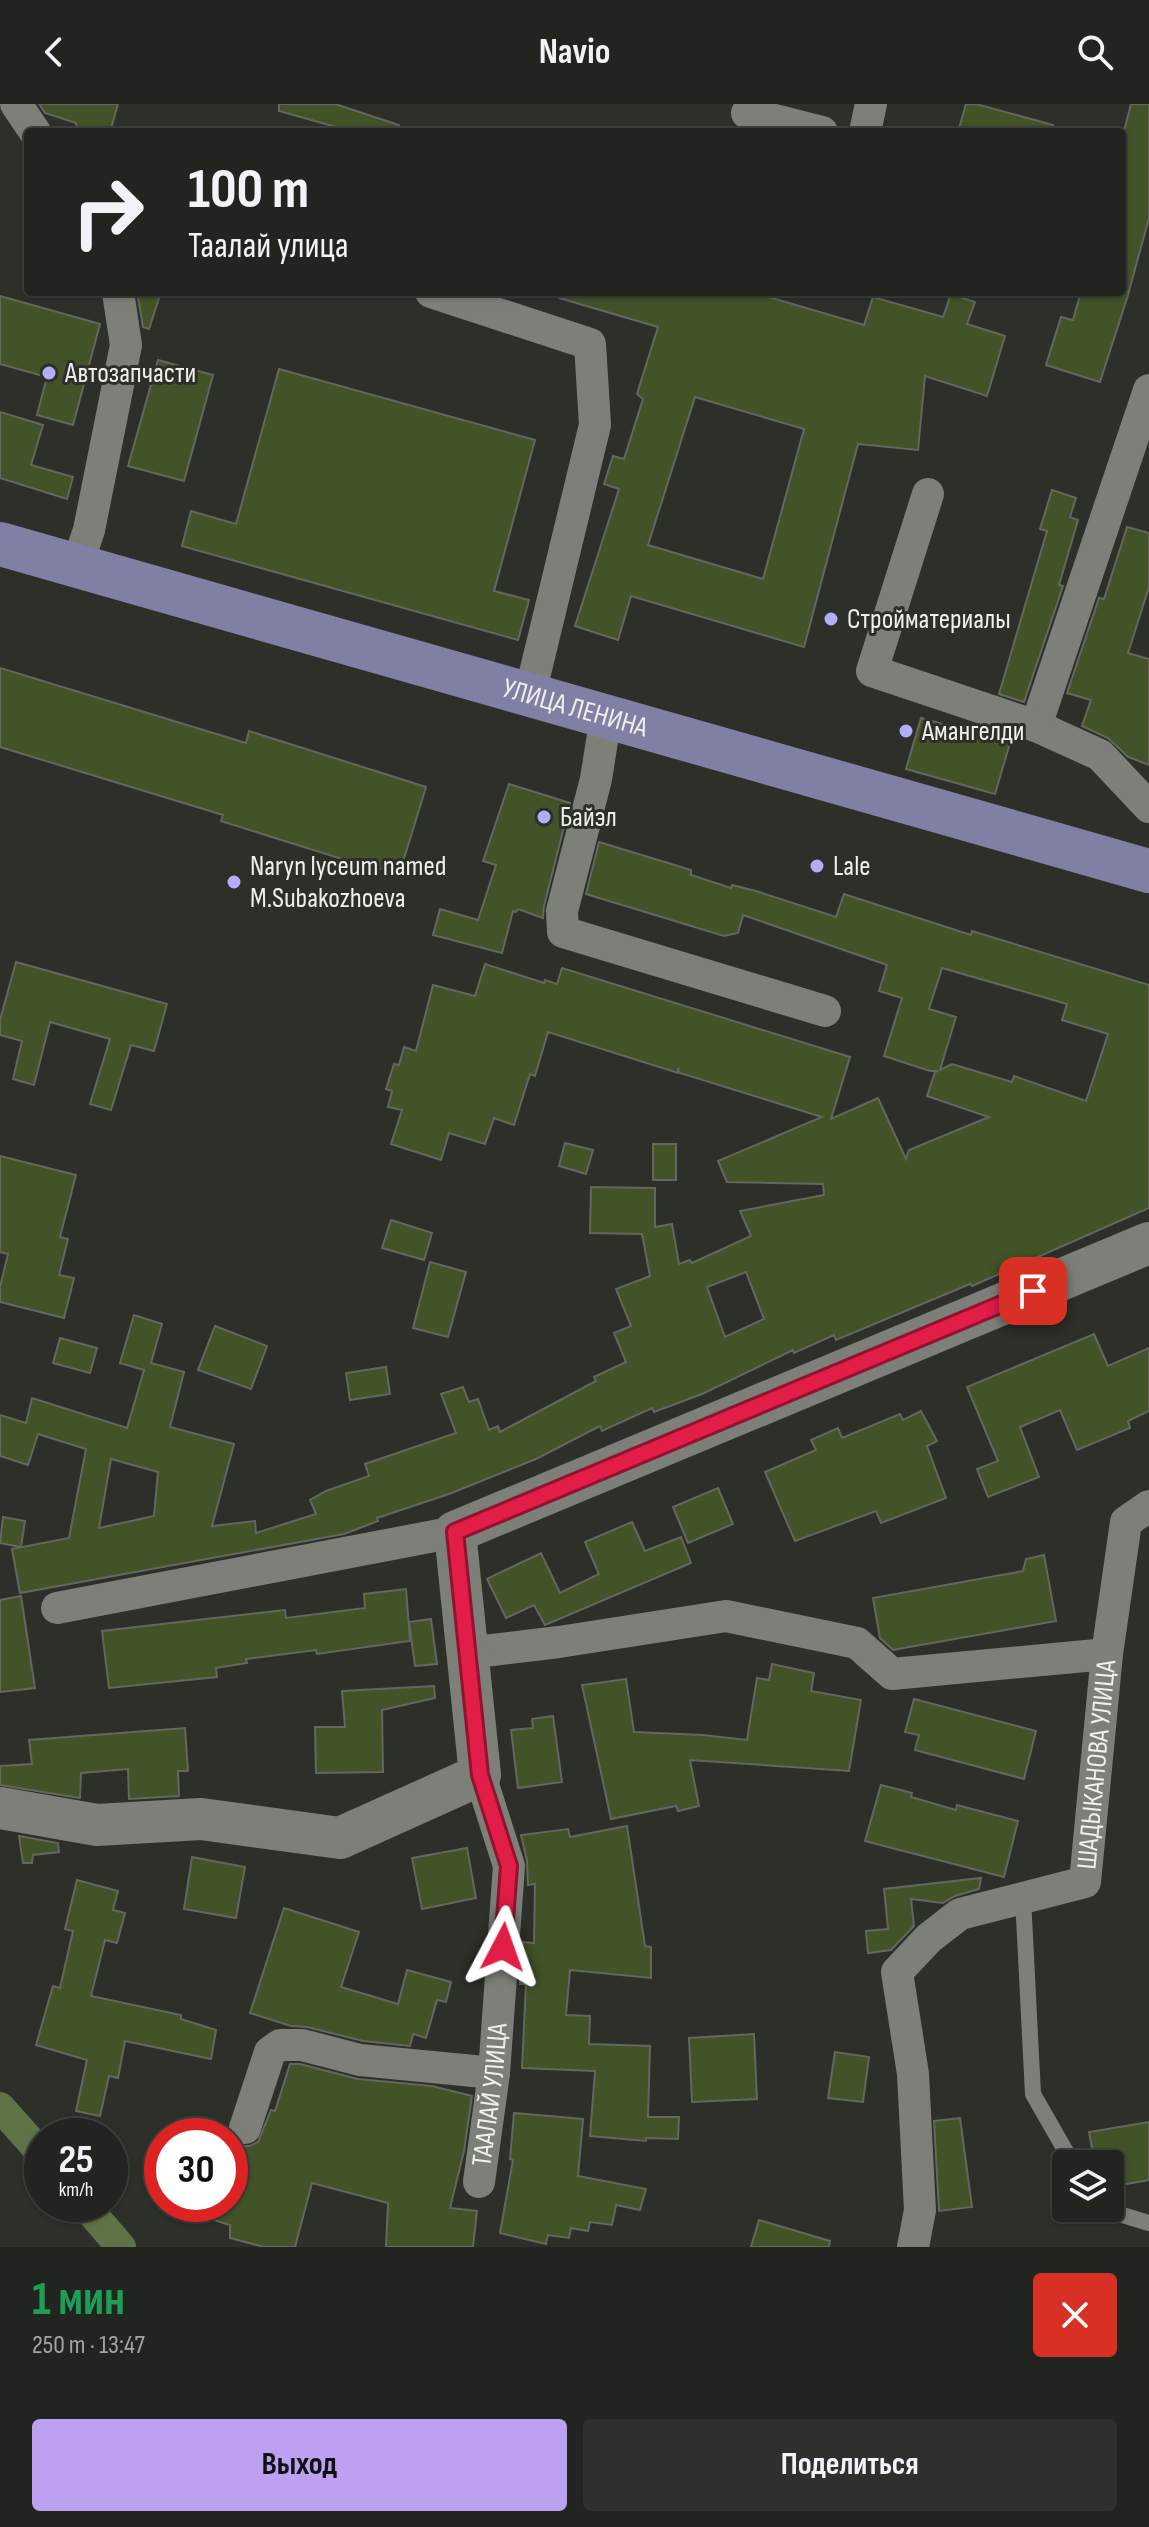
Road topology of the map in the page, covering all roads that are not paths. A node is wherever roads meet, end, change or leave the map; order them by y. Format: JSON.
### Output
{"nodes":[{"id":1,"x":16,"y":104,"type":"edge"},
{"id":2,"x":871,"y":104,"type":"edge"},
{"id":3,"x":747,"y":113,"type":"dead end"},
{"id":4,"x":32,"y":128,"type":"edge"},
{"id":5,"x":806,"y":128,"type":"edge"},
{"id":6,"x":866,"y":128,"type":"edge"},
{"id":7,"x":119,"y":296,"type":"edge"},
{"id":8,"x":443,"y":296,"type":"edge"},
{"id":9,"x":1149,"y":390,"type":"edge"},
{"id":10,"x":928,"y":494,"type":"dead end"},
{"id":11,"x":0,"y":544,"type":"edge"},
{"id":12,"x":77,"y":565,"type":"junction"},
{"id":13,"x":530,"y":694,"type":"junction"},
{"id":14,"x":606,"y":716,"type":"junction"},
{"id":15,"x":1036,"y":726,"type":"junction"},
{"id":16,"x":1149,"y":807,"type":"edge"},
{"id":17,"x":1149,"y":871,"type":"edge"},
{"id":18,"x":825,"y":1011,"type":"dead end"},
{"id":19,"x":1149,"y":1243,"type":"edge"},
{"id":20,"x":1149,"y":1506,"type":"edge"},
{"id":21,"x":455,"y":1532,"type":"junction"},
{"id":22,"x":57,"y":1608,"type":"dead end"},
{"id":23,"x":468,"y":1653,"type":"junction"},
{"id":24,"x":1107,"y":1654,"type":"junction"},
{"id":25,"x":480,"y":1775,"type":"junction"},
{"id":26,"x":0,"y":1808,"type":"edge"},
{"id":27,"x":1023,"y":1898,"type":"junction"},
{"id":28,"x":494,"y":2073,"type":"junction"},
{"id":29,"x":248,"y":2119,"type":"edge"},
{"id":30,"x":1065,"y":2150,"type":"edge"},
{"id":31,"x":479,"y":2182,"type":"dead end"},
{"id":32,"x":1124,"y":2215,"type":"edge"},
{"id":33,"x":1149,"y":2223,"type":"edge"},
{"id":34,"x":913,"y":2247,"type":"edge"}],
"edges":[{"from":1,"to":4,"type":"street"},
{"from":2,"to":6,"type":"street"},
{"from":3,"to":5,"type":"street"},
{"from":7,"to":12,"type":"street"},
{"from":8,"to":13,"type":"street"},
{"from":9,"to":15,"type":"street"},
{"from":10,"to":15,"type":"street"},
{"from":11,"to":12,"type":"main road","name":"УЛИЦА ЛЕНИНА"},
{"from":12,"to":13,"type":"main road","name":"УЛИЦА ЛЕНИНА"},
{"from":13,"to":14,"type":"main road","name":"УЛИЦА ЛЕНИНА"},
{"from":14,"to":17,"type":"main road","name":"УЛИЦА ЛЕНИНА"},
{"from":14,"to":18,"type":"street"},
{"from":15,"to":16,"type":"street"},
{"from":19,"to":21,"type":"street"},
{"from":20,"to":24,"type":"street","name":"ШАДЫКАНОВА УЛИЦА"},
{"from":21,"to":22,"type":"street"},
{"from":21,"to":23,"type":"street","name":"ТААЛАЙ УЛИЦА"},
{"from":23,"to":24,"type":"street"},
{"from":23,"to":25,"type":"street","name":"ТААЛАЙ УЛИЦА"},
{"from":24,"to":27,"type":"street","name":"ШАДЫКАНОВА УЛИЦА"},
{"from":25,"to":26,"type":"street"},
{"from":25,"to":28,"type":"street","name":"ТААЛАЙ УЛИЦА"},
{"from":27,"to":30,"type":"lane"},
{"from":27,"to":34,"type":"street","name":"ШАДЫКАНОВА УЛИЦА"},
{"from":28,"to":29,"type":"street"},
{"from":28,"to":31,"type":"street","name":"ТААЛАЙ УЛИЦА"},
{"from":32,"to":33,"type":"lane"}]}
